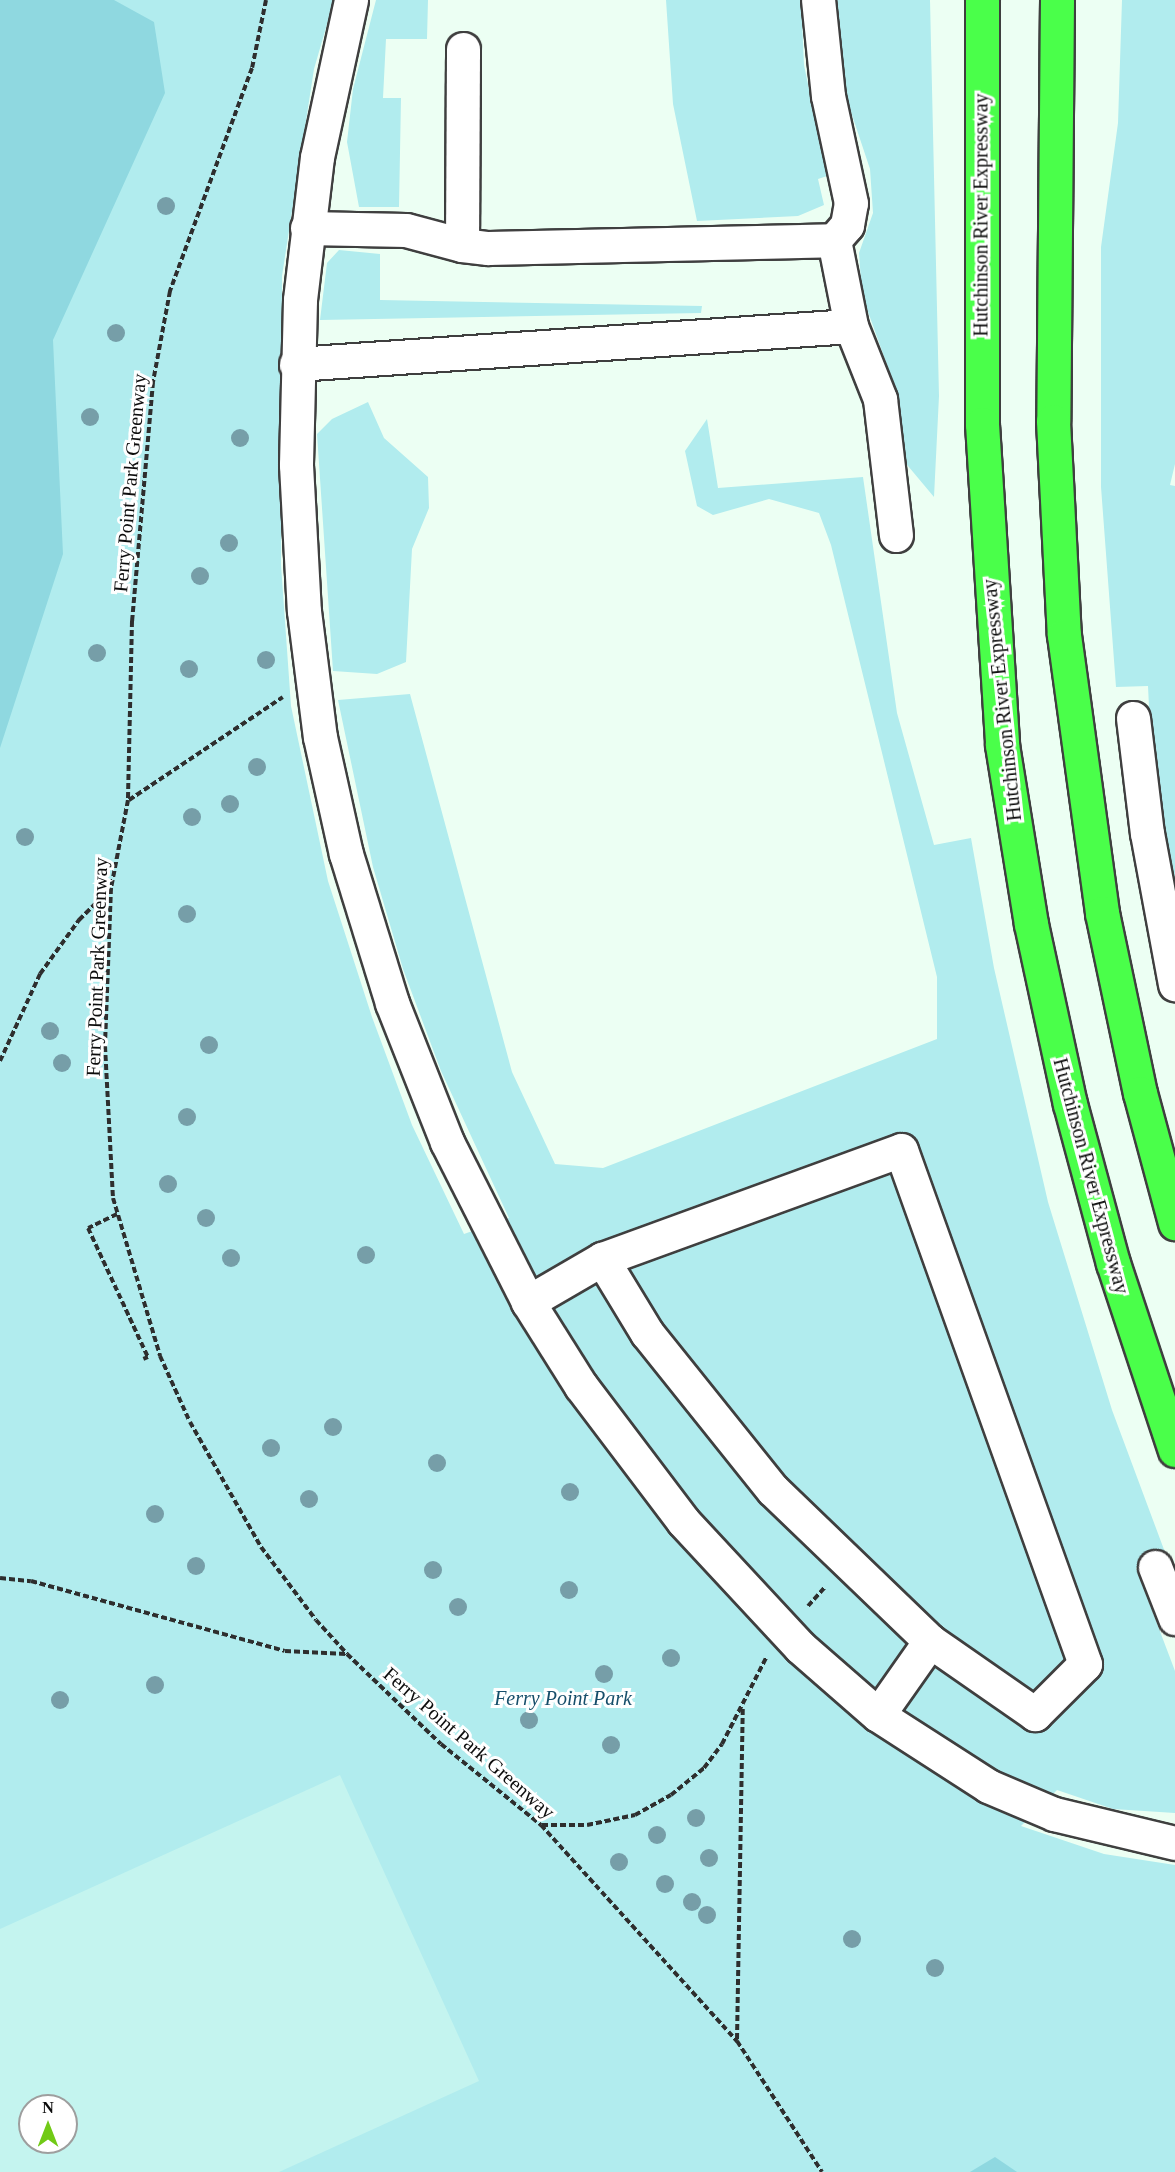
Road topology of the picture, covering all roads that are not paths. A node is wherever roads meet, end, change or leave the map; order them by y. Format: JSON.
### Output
{"nodes":[{"id":1,"x":351,"y":0,"type":"edge"},
{"id":2,"x":818,"y":0,"type":"edge"},
{"id":3,"x":982,"y":0,"type":"edge"},
{"id":4,"x":1057,"y":0,"type":"edge"},
{"id":5,"x":463,"y":49,"type":"dead end"},
{"id":6,"x":307,"y":228,"type":"junction"},
{"id":7,"x":834,"y":240,"type":"junction"},
{"id":8,"x":462,"y":245,"type":"junction"},
{"id":9,"x":851,"y":326,"type":"junction"},
{"id":10,"x":296,"y":364,"type":"junction"},
{"id":11,"x":896,"y":535,"type":"dead end"},
{"id":12,"x":1133,"y":718,"type":"dead end"},
{"id":13,"x":1175,"y":984,"type":"edge"},
{"id":14,"x":1175,"y":1223,"type":"edge"},
{"id":15,"x":602,"y":1259,"type":"junction"},
{"id":16,"x":528,"y":1302,"type":"junction"},
{"id":17,"x":1175,"y":1450,"type":"edge"},
{"id":18,"x":1155,"y":1567,"type":"dead end"},
{"id":19,"x":1175,"y":1617,"type":"edge"},
{"id":20,"x":930,"y":1641,"type":"junction"},
{"id":21,"x":878,"y":1715,"type":"junction"},
{"id":22,"x":1175,"y":1843,"type":"edge"}],
"edges":[{"from":1,"to":6,"type":"street"},
{"from":2,"to":7,"type":"street"},
{"from":3,"to":17,"type":"highway","name":"Hutchinson River Expressway"},
{"from":4,"to":14,"type":"highway"},
{"from":5,"to":8,"type":"street"},
{"from":6,"to":8,"type":"street"},
{"from":6,"to":10,"type":"street"},
{"from":7,"to":8,"type":"street"},
{"from":7,"to":9,"type":"street"},
{"from":9,"to":10,"type":"street"},
{"from":9,"to":11,"type":"street"},
{"from":10,"to":16,"type":"street"},
{"from":12,"to":13,"type":"street"},
{"from":15,"to":16,"type":"street"},
{"from":15,"to":20,"type":"street"},
{"from":15,"to":20,"type":"street"},
{"from":16,"to":21,"type":"street"},
{"from":18,"to":19,"type":"street"},
{"from":20,"to":21,"type":"street"},
{"from":21,"to":22,"type":"street"}]}
